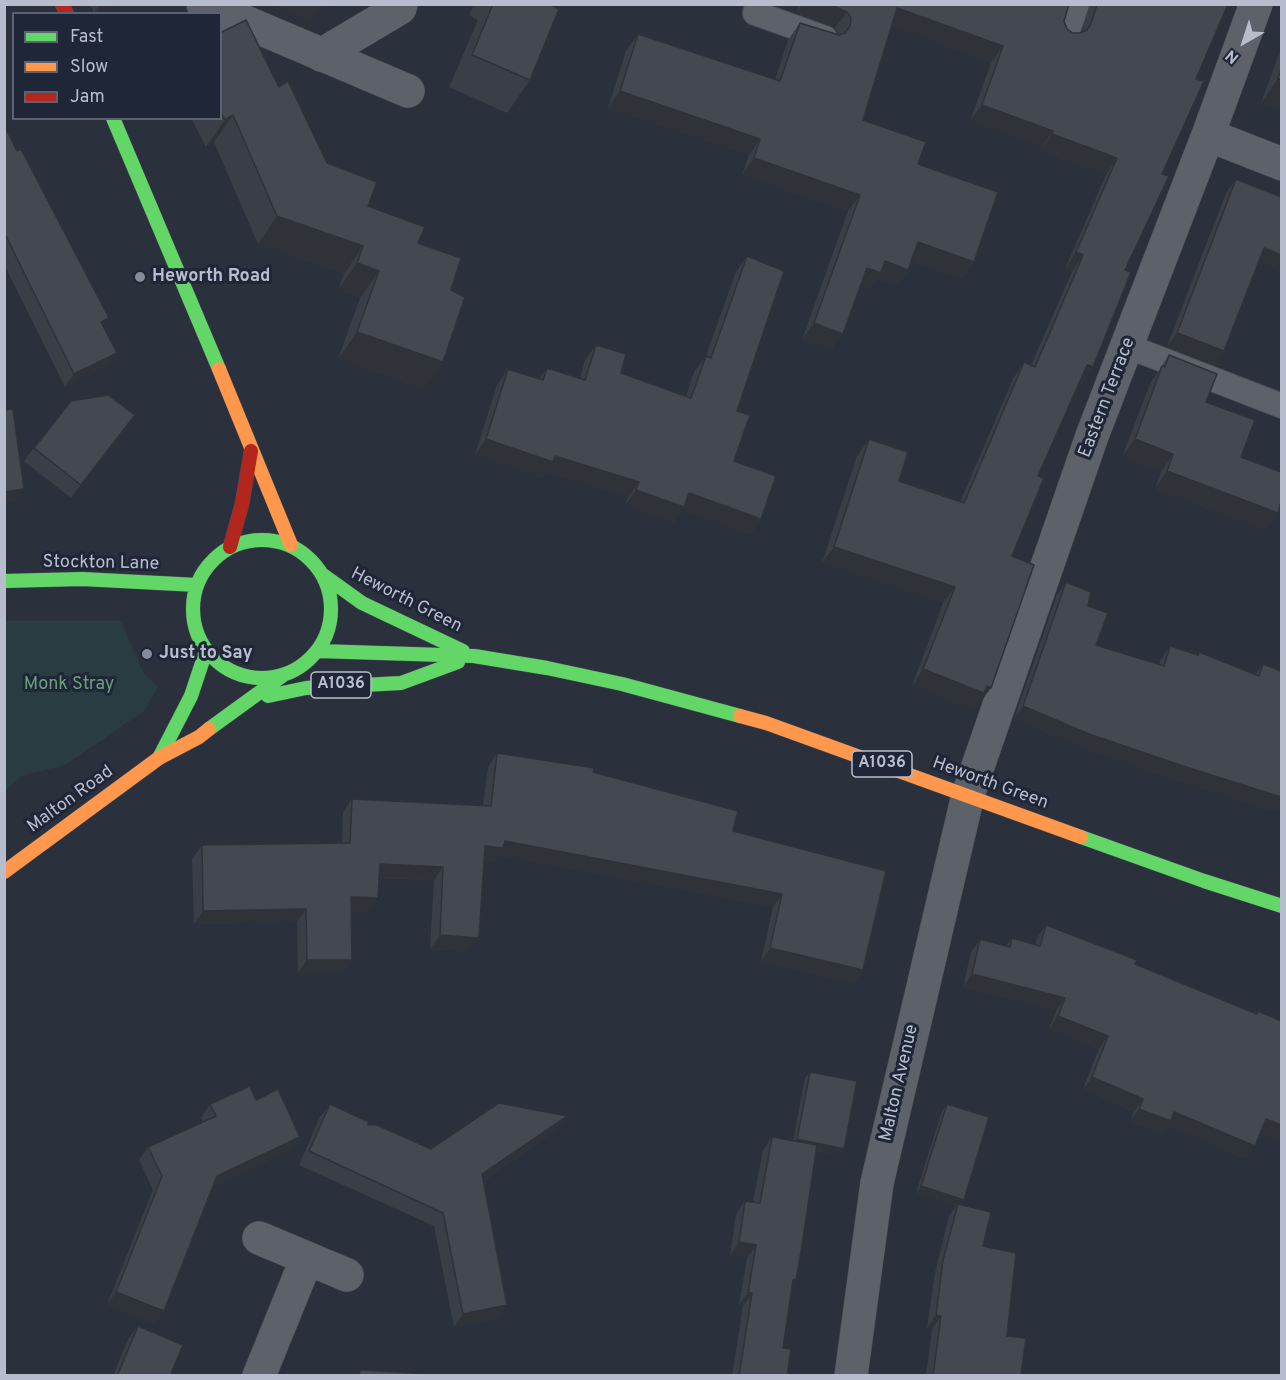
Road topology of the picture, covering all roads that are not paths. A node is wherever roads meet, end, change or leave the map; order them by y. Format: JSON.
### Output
{"nodes":[{"id":1,"x":202,"y":4,"type":"edge"},
{"id":2,"x":401,"y":4,"type":"edge"},
{"id":3,"x":758,"y":4,"type":"edge"},
{"id":4,"x":1077,"y":4,"type":"edge"},
{"id":5,"x":1256,"y":4,"type":"edge"},
{"id":6,"x":188,"y":12,"type":"edge"},
{"id":7,"x":221,"y":12,"type":"edge"},
{"id":8,"x":222,"y":13,"type":"edge"},
{"id":9,"x":1066,"y":36,"type":"edge"},
{"id":10,"x":825,"y":38,"type":"edge"},
{"id":11,"x":321,"y":55,"type":"junction"},
{"id":12,"x":408,"y":91,"type":"dead end"},
{"id":13,"x":114,"y":120,"type":"edge"},
{"id":14,"x":1208,"y":135,"type":"junction"},
{"id":15,"x":1281,"y":164,"type":"edge"},
{"id":16,"x":1127,"y":346,"type":"junction"},
{"id":17,"x":1281,"y":406,"type":"edge"},
{"id":18,"x":251,"y":451,"type":"junction"},
{"id":19,"x":291,"y":545,"type":"junction"},
{"id":20,"x":230,"y":548,"type":"junction"},
{"id":21,"x":323,"y":575,"type":"junction"},
{"id":22,"x":4,"y":581,"type":"edge"},
{"id":23,"x":197,"y":585,"type":"junction"},
{"id":24,"x":206,"y":651,"type":"junction"},
{"id":25,"x":318,"y":651,"type":"junction"},
{"id":26,"x":474,"y":656,"type":"junction"},
{"id":27,"x":282,"y":676,"type":"junction"},
{"id":28,"x":246,"y":702,"type":"junction"},
{"id":29,"x":159,"y":758,"type":"junction"},
{"id":30,"x":968,"y":795,"type":"junction"},
{"id":31,"x":4,"y":872,"type":"edge"},
{"id":32,"x":1281,"y":906,"type":"edge"},
{"id":33,"x":259,"y":1238,"type":"dead end"},
{"id":34,"x":307,"y":1258,"type":"junction"},
{"id":35,"x":347,"y":1275,"type":"dead end"},
{"id":36,"x":259,"y":1376,"type":"edge"},
{"id":37,"x":851,"y":1376,"type":"edge"}],
"edges":[{"from":1,"to":6,"type":"street"},
{"from":1,"to":7,"type":"street"},
{"from":2,"to":11,"type":"street"},
{"from":3,"to":10,"type":"lane"},
{"from":4,"to":9,"type":"lane"},
{"from":5,"to":14,"type":"street","name":"Eastern Terrace"},
{"from":8,"to":11,"type":"street"},
{"from":11,"to":12,"type":"street"},
{"from":13,"to":18,"type":"main road"},
{"from":14,"to":15,"type":"street"},
{"from":14,"to":16,"type":"street","name":"Eastern Terrace"},
{"from":16,"to":17,"type":"lane"},
{"from":16,"to":30,"type":"street","name":"Eastern Terrace"},
{"from":18,"to":19,"type":"main road"},
{"from":18,"to":20,"type":"main road"},
{"from":19,"to":20,"type":"main road","number":"A1036"},
{"from":19,"to":21,"type":"main road","number":"A1036"},
{"from":20,"to":23,"type":"main road","number":"A1036"},
{"from":21,"to":25,"type":"main road","number":"A1036"},
{"from":21,"to":26,"type":"main road","name":"Heworth Green","number":"A1036"},
{"from":22,"to":23,"type":"main road","name":"Stockton Lane"},
{"from":23,"to":24,"type":"main road","number":"A1036"},
{"from":24,"to":27,"type":"main road","number":"A1036"},
{"from":24,"to":29,"type":"main road","name":"Malton Road","number":"A1036"},
{"from":25,"to":26,"type":"main road","name":"Heworth Green","number":"A1036"},
{"from":25,"to":27,"type":"main road","number":"A1036"},
{"from":26,"to":28,"type":"main road","number":"A1036"},
{"from":26,"to":30,"type":"main road","name":"Heworth Green","number":"A1036"},
{"from":27,"to":28,"type":"main road","name":"Malton Road","number":"A1036"},
{"from":28,"to":29,"type":"main road","name":"Malton Road","number":"A1036"},
{"from":29,"to":31,"type":"main road","name":"Malton Road","number":"A1036"},
{"from":30,"to":32,"type":"main road","name":"Heworth Green","number":"A1036"},
{"from":30,"to":37,"type":"street","name":"Malton Avenue"},
{"from":33,"to":34,"type":"street"},
{"from":34,"to":35,"type":"street"},
{"from":34,"to":36,"type":"street"}]}
